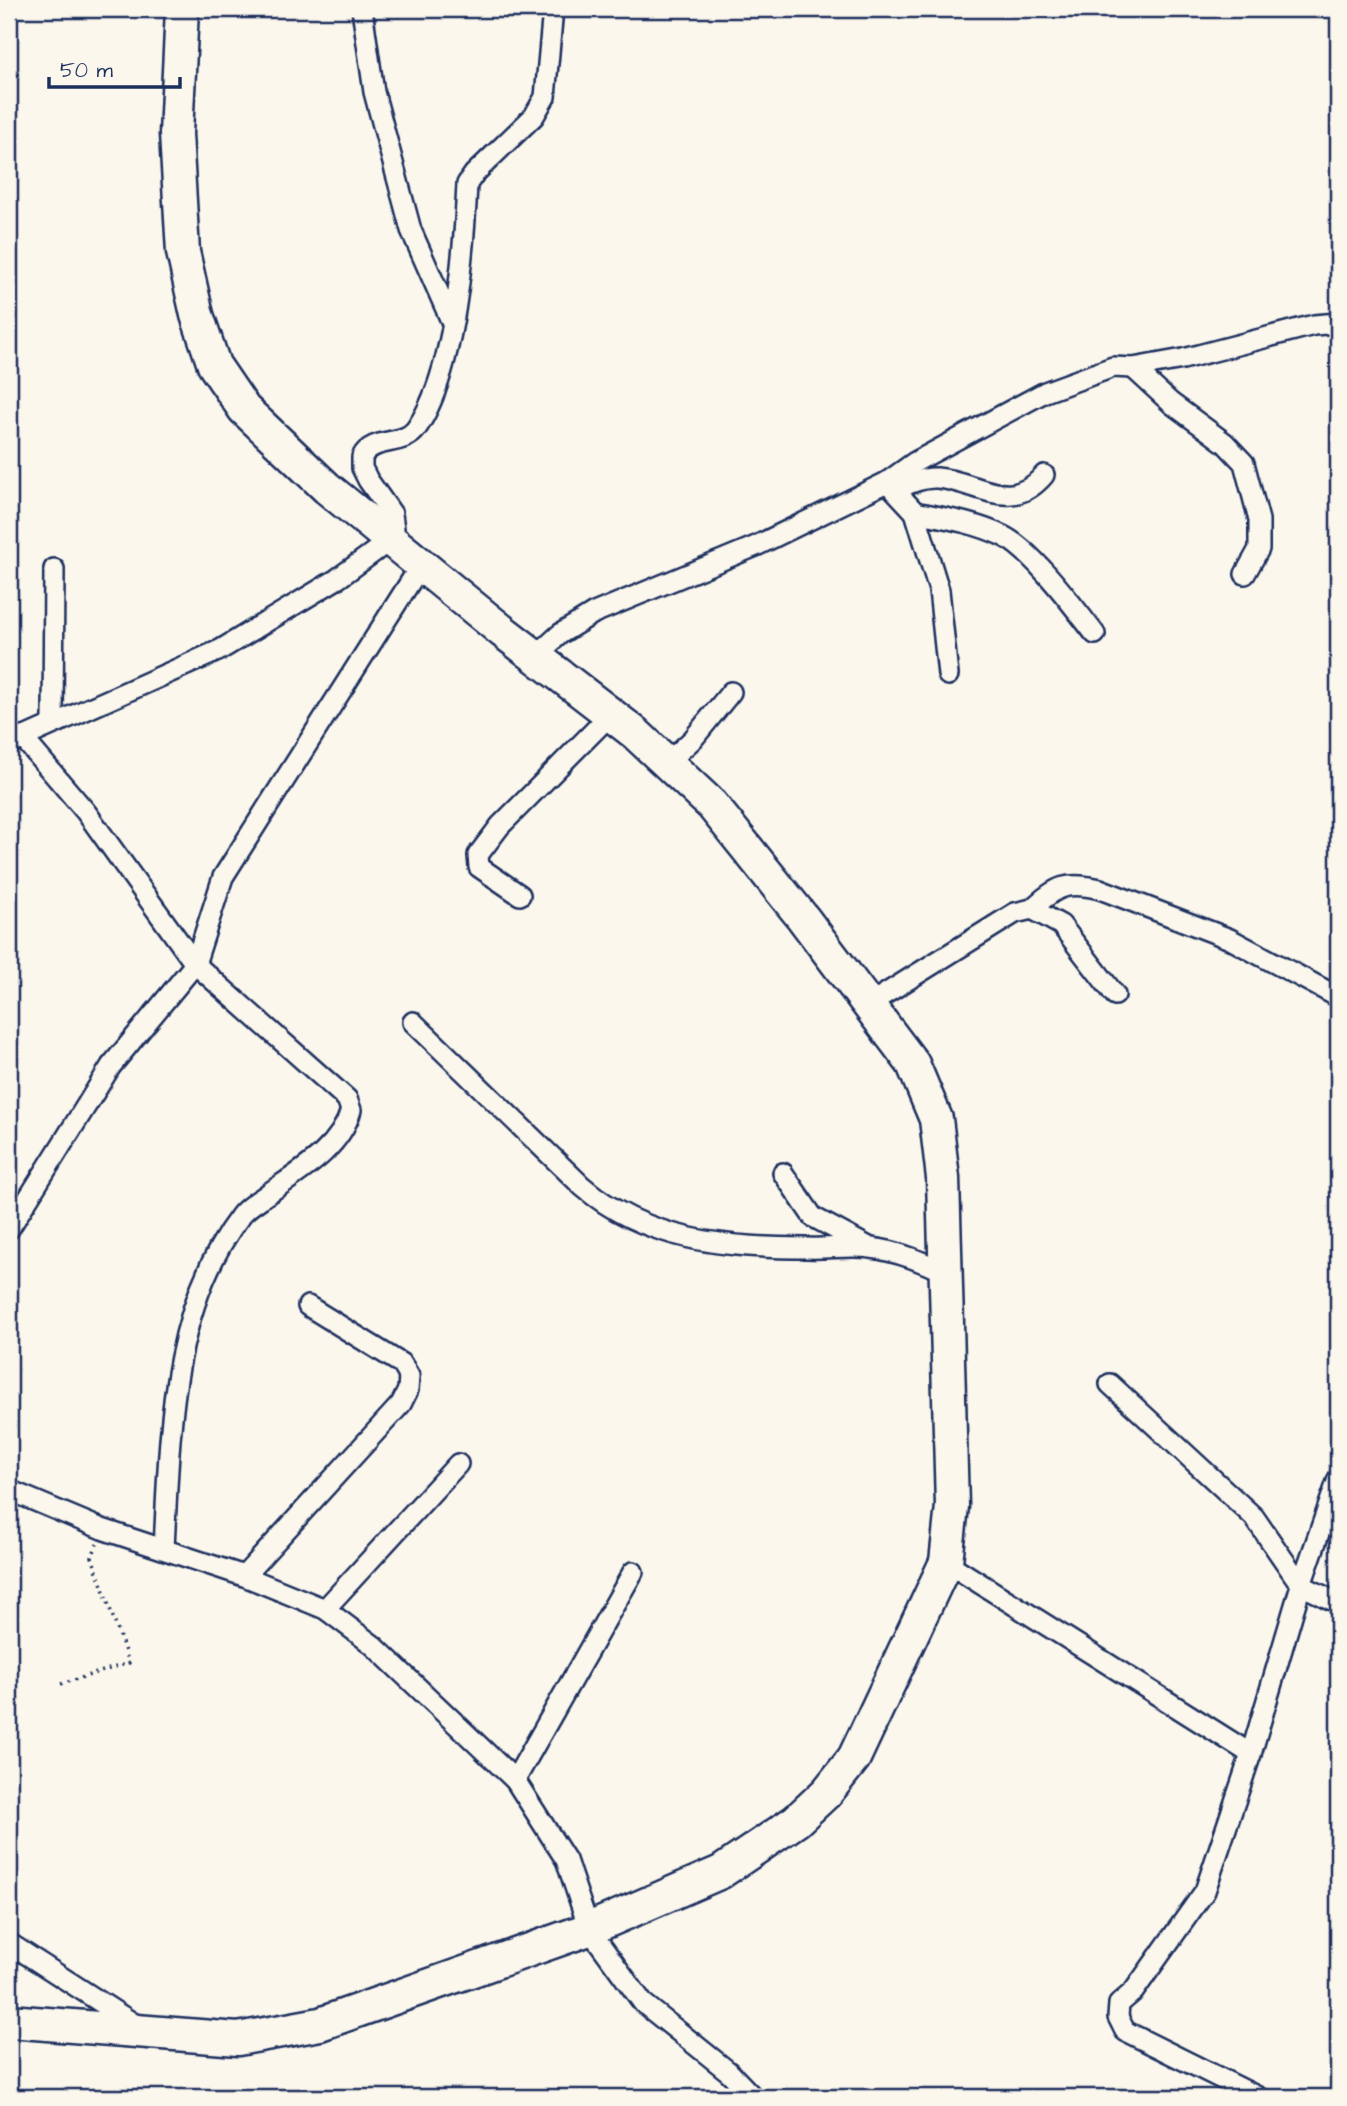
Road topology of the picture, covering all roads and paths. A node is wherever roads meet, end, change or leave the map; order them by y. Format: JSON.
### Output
{"nodes":[{"id":1,"x":182,"y":9,"type":"edge"},
{"id":2,"x":362,"y":9,"type":"edge"},
{"id":3,"x":554,"y":9,"type":"edge"},
{"id":4,"x":452,"y":323,"type":"junction"},
{"id":5,"x":1338,"y":323,"type":"edge"},
{"id":6,"x":1133,"y":368,"type":"junction"},
{"id":7,"x":1044,"y":475,"type":"dead end"},
{"id":8,"x":891,"y":486,"type":"junction"},
{"id":9,"x":915,"y":512,"type":"junction"},
{"id":10,"x":389,"y":541,"type":"junction"},
{"id":11,"x":421,"y":565,"type":"junction"},
{"id":12,"x":54,"y":569,"type":"dead end"},
{"id":13,"x":1245,"y":574,"type":"dead end"},
{"id":14,"x":1095,"y":634,"type":"dead end"},
{"id":15,"x":536,"y":656,"type":"junction"},
{"id":16,"x":948,"y":675,"type":"dead end"},
{"id":17,"x":731,"y":692,"type":"dead end"},
{"id":18,"x":611,"y":714,"type":"junction"},
{"id":19,"x":53,"y":722,"type":"junction"},
{"id":20,"x":16,"y":741,"type":"edge"},
{"id":21,"x":668,"y":762,"type":"junction"},
{"id":22,"x":520,"y":895,"type":"dead end"},
{"id":23,"x":1032,"y":909,"type":"junction"},
{"id":24,"x":195,"y":964,"type":"junction"},
{"id":25,"x":1115,"y":995,"type":"dead end"},
{"id":26,"x":1338,"y":997,"type":"edge"},
{"id":27,"x":869,"y":1003,"type":"junction"},
{"id":28,"x":413,"y":1023,"type":"dead end"},
{"id":29,"x":783,"y":1173,"type":"dead end"},
{"id":30,"x":9,"y":1229,"type":"edge"},
{"id":31,"x":871,"y":1248,"type":"junction"},
{"id":32,"x":947,"y":1273,"type":"junction"},
{"id":33,"x":308,"y":1306,"type":"dead end"},
{"id":34,"x":1110,"y":1384,"type":"dead end"},
{"id":35,"x":458,"y":1464,"type":"dead end"},
{"id":36,"x":1338,"y":1479,"type":"edge"},
{"id":37,"x":9,"y":1490,"type":"edge"},
{"id":38,"x":102,"y":1529,"type":"junction"},
{"id":39,"x":164,"y":1548,"type":"junction"},
{"id":40,"x":946,"y":1562,"type":"junction"},
{"id":41,"x":633,"y":1572,"type":"dead end"},
{"id":42,"x":244,"y":1576,"type":"junction"},
{"id":43,"x":1301,"y":1584,"type":"junction"},
{"id":44,"x":1338,"y":1603,"type":"edge"},
{"id":45,"x":325,"y":1609,"type":"junction"},
{"id":46,"x":61,"y":1684,"type":"dead end"},
{"id":47,"x":1251,"y":1754,"type":"junction"},
{"id":48,"x":515,"y":1780,"type":"junction"},
{"id":49,"x":589,"y":1928,"type":"junction"},
{"id":50,"x":9,"y":1943,"type":"edge"},
{"id":51,"x":9,"y":2021,"type":"edge"},
{"id":52,"x":148,"y":2034,"type":"junction"},
{"id":53,"x":753,"y":2097,"type":"edge"},
{"id":54,"x":1258,"y":2097,"type":"edge"}],
"edges":[{"from":1,"to":10,"type":"main road"},
{"from":2,"to":4,"type":"street"},
{"from":3,"to":4,"type":"street"},
{"from":4,"to":10,"type":"street"},
{"from":5,"to":6,"type":"street"},
{"from":6,"to":8,"type":"street"},
{"from":6,"to":13,"type":"street"},
{"from":7,"to":8,"type":"street"},
{"from":8,"to":9,"type":"street"},
{"from":8,"to":15,"type":"street"},
{"from":9,"to":14,"type":"street"},
{"from":9,"to":16,"type":"street"},
{"from":10,"to":11,"type":"main road"},
{"from":10,"to":19,"type":"street"},
{"from":11,"to":15,"type":"main road"},
{"from":11,"to":24,"type":"street"},
{"from":12,"to":19,"type":"street"},
{"from":15,"to":18,"type":"main road"},
{"from":17,"to":21,"type":"street"},
{"from":18,"to":21,"type":"main road"},
{"from":18,"to":22,"type":"street"},
{"from":19,"to":20,"type":"street"},
{"from":20,"to":24,"type":"street"},
{"from":21,"to":27,"type":"main road"},
{"from":23,"to":25,"type":"street"},
{"from":23,"to":26,"type":"street"},
{"from":23,"to":27,"type":"street"},
{"from":24,"to":30,"type":"street"},
{"from":24,"to":39,"type":"street"},
{"from":27,"to":32,"type":"main road"},
{"from":28,"to":31,"type":"street"},
{"from":29,"to":31,"type":"street"},
{"from":31,"to":32,"type":"street"},
{"from":32,"to":40,"type":"main road"},
{"from":33,"to":42,"type":"street"},
{"from":34,"to":43,"type":"street"},
{"from":35,"to":45,"type":"street"},
{"from":36,"to":43,"type":"street"},
{"from":37,"to":38,"type":"street"},
{"from":38,"to":39,"type":"street"},
{"from":38,"to":46,"type":"path"},
{"from":39,"to":42,"type":"street"},
{"from":40,"to":47,"type":"street"},
{"from":40,"to":49,"type":"main road"},
{"from":41,"to":48,"type":"street"},
{"from":42,"to":45,"type":"street"},
{"from":43,"to":44,"type":"street"},
{"from":43,"to":47,"type":"street"},
{"from":45,"to":48,"type":"street"},
{"from":47,"to":54,"type":"street"},
{"from":48,"to":49,"type":"street"},
{"from":49,"to":52,"type":"main road"},
{"from":49,"to":53,"type":"street"},
{"from":50,"to":52,"type":"street"},
{"from":51,"to":52,"type":"main road"}]}
